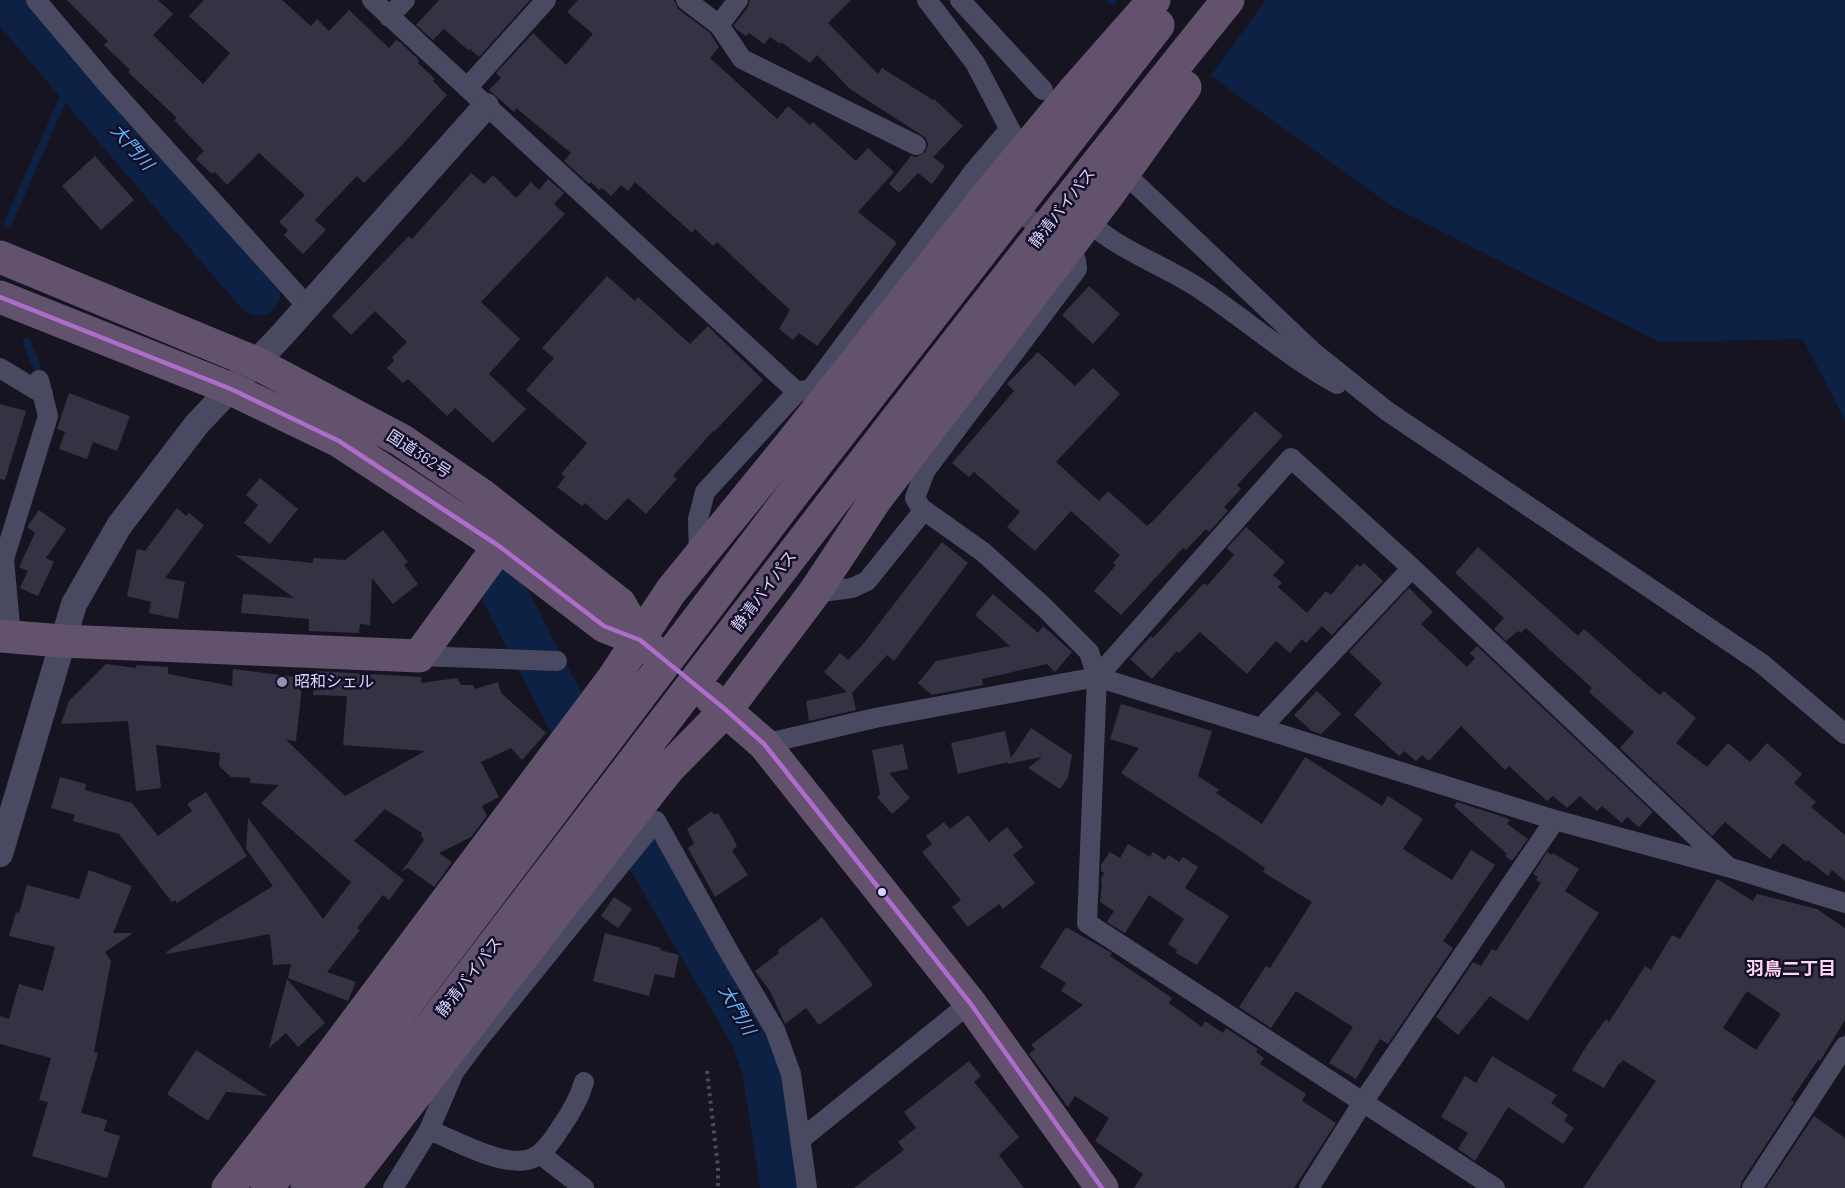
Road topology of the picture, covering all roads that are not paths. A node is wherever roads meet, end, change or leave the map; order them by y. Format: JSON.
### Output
{"nodes":[{"id":1,"x":36,"y":0,"type":"edge"},
{"id":2,"x":372,"y":0,"type":"edge"},
{"id":3,"x":405,"y":0,"type":"edge"},
{"id":4,"x":546,"y":0,"type":"edge"},
{"id":5,"x":686,"y":0,"type":"edge"},
{"id":6,"x":738,"y":0,"type":"edge"},
{"id":7,"x":927,"y":0,"type":"edge"},
{"id":8,"x":960,"y":0,"type":"edge"},
{"id":9,"x":1154,"y":0,"type":"edge"},
{"id":10,"x":1177,"y":0,"type":"edge"},
{"id":11,"x":1228,"y":0,"type":"edge"},
{"id":12,"x":1245,"y":0,"type":"edge"},
{"id":13,"x":389,"y":16,"type":"junction"},
{"id":14,"x":718,"y":25,"type":"junction"},
{"id":15,"x":467,"y":88,"type":"junction"},
{"id":16,"x":1043,"y":90,"type":"dead end"},
{"id":17,"x":486,"y":106,"type":"junction"},
{"id":18,"x":916,"y":145,"type":"dead end"},
{"id":19,"x":1118,"y":167,"type":"dead end"},
{"id":20,"x":974,"y":171,"type":"junction"},
{"id":21,"x":1097,"y":229,"type":"dead end"},
{"id":22,"x":0,"y":257,"type":"edge"},
{"id":23,"x":0,"y":297,"type":"edge"},
{"id":24,"x":307,"y":306,"type":"junction"},
{"id":25,"x":256,"y":363,"type":"junction"},
{"id":26,"x":0,"y":368,"type":"edge"},
{"id":27,"x":231,"y":389,"type":"junction"},
{"id":28,"x":797,"y":392,"type":"junction"},
{"id":29,"x":1387,"y":411,"type":"junction"},
{"id":30,"x":924,"y":510,"type":"junction"},
{"id":31,"x":498,"y":546,"type":"junction"},
{"id":32,"x":699,"y":556,"type":"junction"},
{"id":33,"x":2,"y":558,"type":"edge"},
{"id":34,"x":1412,"y":568,"type":"junction"},
{"id":35,"x":814,"y":593,"type":"junction"},
{"id":36,"x":6,"y":636,"type":"edge"},
{"id":37,"x":640,"y":640,"type":"junction"},
{"id":38,"x":62,"y":641,"type":"junction"},
{"id":39,"x":419,"y":656,"type":"junction"},
{"id":40,"x":557,"y":662,"type":"dead end"},
{"id":41,"x":1097,"y":677,"type":"junction"},
{"id":42,"x":726,"y":710,"type":"junction"},
{"id":43,"x":1261,"y":728,"type":"junction"},
{"id":44,"x":1845,"y":734,"type":"edge"},
{"id":45,"x":764,"y":744,"type":"junction"},
{"id":46,"x":1555,"y":820,"type":"junction"},
{"id":47,"x":0,"y":854,"type":"edge"},
{"id":48,"x":1728,"y":867,"type":"junction"},
{"id":49,"x":1845,"y":903,"type":"edge"},
{"id":50,"x":970,"y":1003,"type":"junction"},
{"id":51,"x":1845,"y":1046,"type":"edge"},
{"id":52,"x":584,"y":1082,"type":"dead end"},
{"id":53,"x":1363,"y":1102,"type":"junction"},
{"id":54,"x":429,"y":1130,"type":"junction"},
{"id":55,"x":800,"y":1140,"type":"junction"},
{"id":56,"x":540,"y":1154,"type":"junction"},
{"id":57,"x":228,"y":1188,"type":"edge"},
{"id":58,"x":267,"y":1188,"type":"edge"},
{"id":59,"x":307,"y":1188,"type":"edge"},
{"id":60,"x":343,"y":1188,"type":"edge"},
{"id":61,"x":393,"y":1188,"type":"edge"},
{"id":62,"x":584,"y":1188,"type":"edge"},
{"id":63,"x":807,"y":1188,"type":"edge"},
{"id":64,"x":1102,"y":1188,"type":"edge"},
{"id":65,"x":1309,"y":1188,"type":"edge"},
{"id":66,"x":1495,"y":1188,"type":"edge"},
{"id":67,"x":1752,"y":1188,"type":"edge"}],
"edges":[{"from":1,"to":24,"type":"street"},
{"from":2,"to":13,"type":"street"},
{"from":3,"to":13,"type":"street"},
{"from":4,"to":15,"type":"street"},
{"from":5,"to":14,"type":"street"},
{"from":6,"to":14,"type":"street"},
{"from":7,"to":20,"type":"street"},
{"from":8,"to":16,"type":"street"},
{"from":9,"to":32,"type":"highway"},
{"from":10,"to":58,"type":"highway","name":"静清バイパス"},
{"from":11,"to":59,"type":"highway","name":"静清バイパス"},
{"from":12,"to":35,"type":"highway"},
{"from":13,"to":15,"type":"street"},
{"from":14,"to":18,"type":"street"},
{"from":15,"to":17,"type":"street"},
{"from":17,"to":24,"type":"street"},
{"from":17,"to":28,"type":"street"},
{"from":19,"to":29,"type":"street"},
{"from":20,"to":28,"type":"street"},
{"from":20,"to":30,"type":"street"},
{"from":21,"to":29,"type":"street"},
{"from":22,"to":25,"type":"highway","name":"国道362号"},
{"from":23,"to":27,"type":"highway","name":"国道362号"},
{"from":24,"to":25,"type":"street"},
{"from":25,"to":27,"type":"street"},
{"from":25,"to":37,"type":"highway","name":"国道362号"},
{"from":26,"to":33,"type":"street"},
{"from":27,"to":31,"type":"highway","name":"国道362号"},
{"from":27,"to":38,"type":"street"},
{"from":28,"to":32,"type":"street"},
{"from":29,"to":44,"type":"street"},
{"from":30,"to":35,"type":"street"},
{"from":30,"to":41,"type":"street"},
{"from":31,"to":37,"type":"highway","name":"国道362号"},
{"from":31,"to":39,"type":"highway"},
{"from":32,"to":37,"type":"highway"},
{"from":33,"to":36,"type":"street"},
{"from":34,"to":41,"type":"street"},
{"from":34,"to":43,"type":"street"},
{"from":34,"to":48,"type":"street"},
{"from":35,"to":42,"type":"highway"},
{"from":36,"to":38,"type":"highway"},
{"from":37,"to":42,"type":"highway"},
{"from":37,"to":57,"type":"highway"},
{"from":38,"to":39,"type":"highway"},
{"from":38,"to":47,"type":"street"},
{"from":39,"to":40,"type":"street"},
{"from":41,"to":43,"type":"street"},
{"from":41,"to":45,"type":"street"},
{"from":41,"to":53,"type":"street"},
{"from":42,"to":45,"type":"highway"},
{"from":42,"to":60,"type":"highway"},
{"from":43,"to":46,"type":"street"},
{"from":45,"to":50,"type":"highway"},
{"from":46,"to":48,"type":"street"},
{"from":46,"to":53,"type":"street"},
{"from":48,"to":49,"type":"street"},
{"from":50,"to":55,"type":"street"},
{"from":50,"to":64,"type":"highway"},
{"from":51,"to":67,"type":"street"},
{"from":52,"to":56,"type":"street"},
{"from":53,"to":65,"type":"street"},
{"from":53,"to":66,"type":"street"},
{"from":54,"to":55,"type":"street"},
{"from":54,"to":56,"type":"street"},
{"from":54,"to":61,"type":"street"},
{"from":55,"to":63,"type":"street"},
{"from":56,"to":62,"type":"street"}]}
